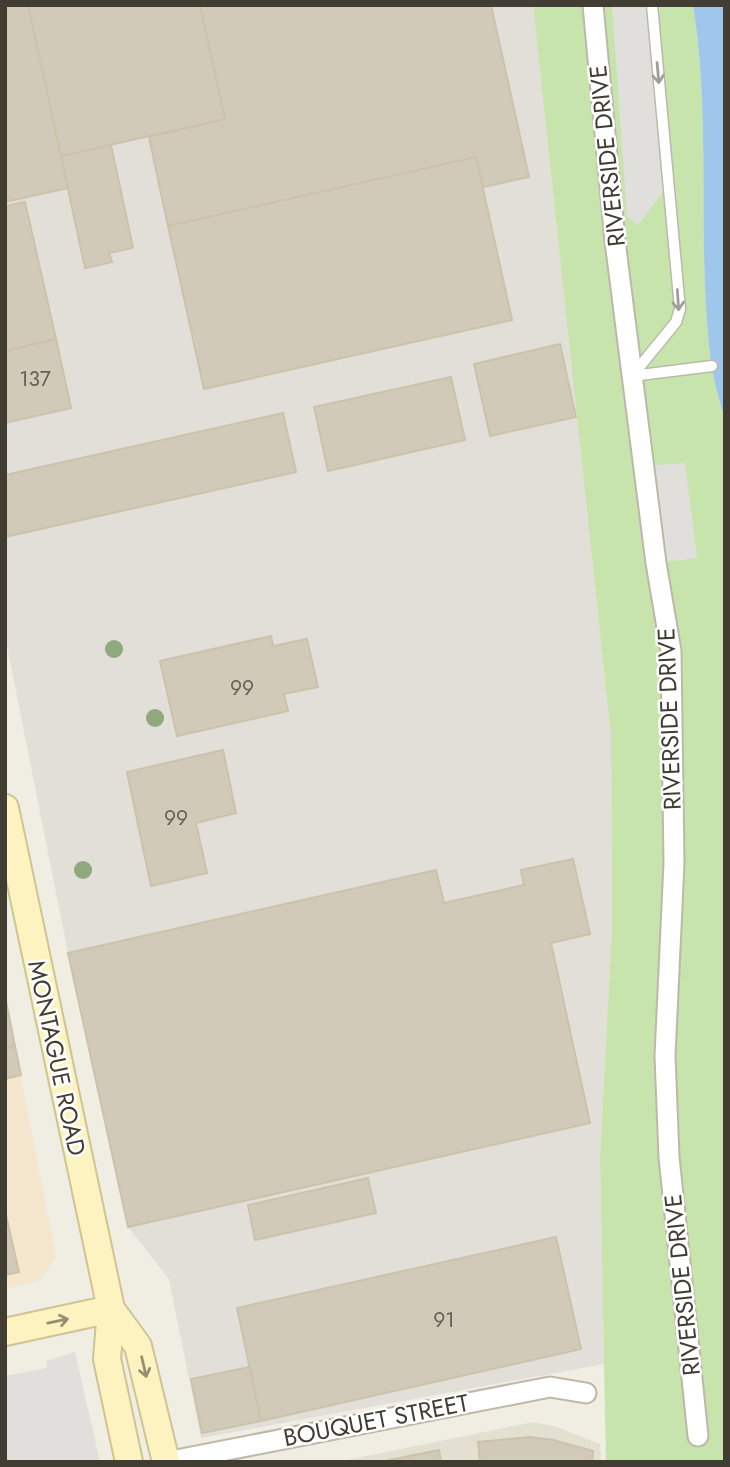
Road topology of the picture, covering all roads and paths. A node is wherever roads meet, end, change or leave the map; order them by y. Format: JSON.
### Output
{"nodes":[{"id":1,"x":593,"y":5,"type":"edge"},
{"id":2,"x":652,"y":5,"type":"edge"},
{"id":3,"x":712,"y":366,"type":"dead end"},
{"id":4,"x":632,"y":376,"type":"junction"},
{"id":5,"x":5,"y":808,"type":"edge"},
{"id":6,"x":111,"y":1309,"type":"junction"},
{"id":7,"x":5,"y":1332,"type":"edge"},
{"id":8,"x":586,"y":1393,"type":"dead end"},
{"id":9,"x":698,"y":1436,"type":"dead end"},
{"id":10,"x":129,"y":1462,"type":"edge"},
{"id":11,"x":166,"y":1462,"type":"edge"}],
"edges":[{"from":1,"to":4,"type":"street","name":"RIVERSIDE DRIVE"},
{"from":2,"to":4,"type":"lane","one_way":true},
{"from":3,"to":4,"type":"lane"},
{"from":4,"to":9,"type":"street","name":"RIVERSIDE DRIVE"},
{"from":5,"to":6,"type":"street","name":"MONTAGUE ROAD"},
{"from":7,"to":6,"type":"street","one_way":true},
{"from":6,"to":10,"type":"street","name":"MONTAGUE ROAD"},
{"from":6,"to":11,"type":"street","name":"MONTAGUE ROAD","one_way":true},
{"from":8,"to":11,"type":"street","name":"BOUQUET STREET"}]}
